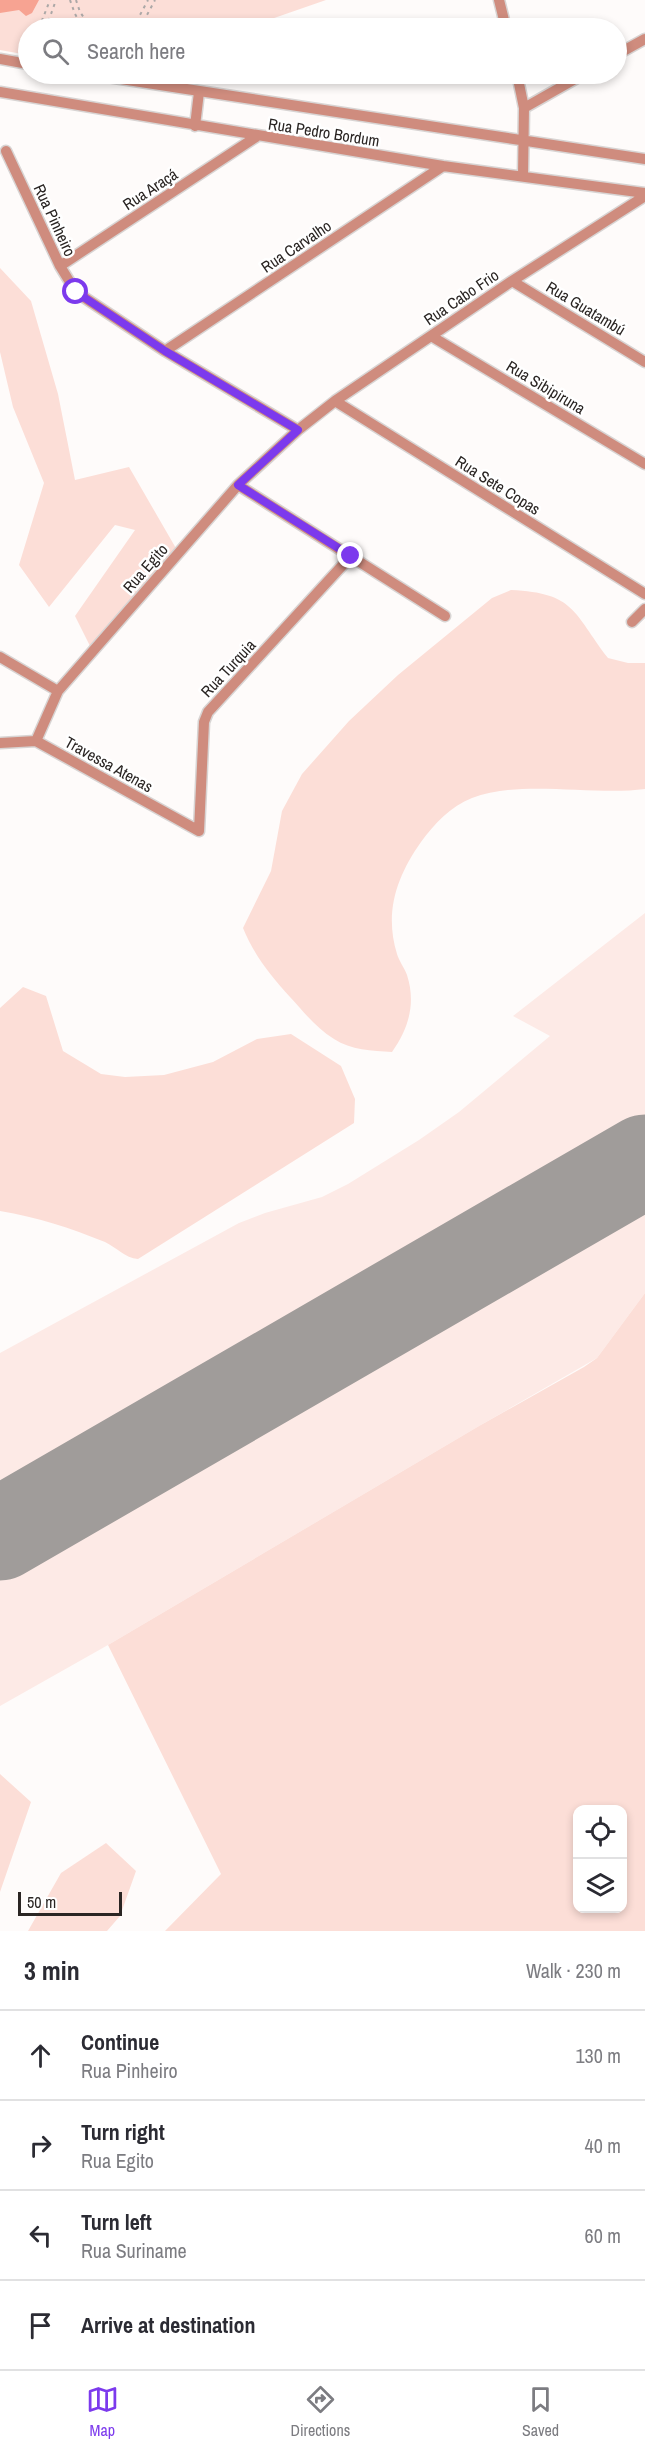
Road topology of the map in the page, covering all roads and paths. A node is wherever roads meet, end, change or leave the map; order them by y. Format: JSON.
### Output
{"nodes":[{"id":1,"x":50,"y":0,"type":"edge"},
{"id":2,"x":56,"y":0,"type":"edge"},
{"id":3,"x":70,"y":0,"type":"edge"},
{"id":4,"x":76,"y":0,"type":"edge"},
{"id":5,"x":148,"y":0,"type":"edge"},
{"id":6,"x":155,"y":0,"type":"edge"},
{"id":7,"x":499,"y":0,"type":"edge"},
{"id":8,"x":43,"y":18,"type":"edge"},
{"id":9,"x":50,"y":18,"type":"edge"},
{"id":10,"x":77,"y":18,"type":"edge"},
{"id":11,"x":84,"y":18,"type":"edge"},
{"id":12,"x":138,"y":18,"type":"edge"},
{"id":13,"x":145,"y":18,"type":"edge"},
{"id":14,"x":504,"y":18,"type":"edge"},
{"id":15,"x":645,"y":39,"type":"edge"},
{"id":16,"x":627,"y":49,"type":"edge"},
{"id":17,"x":0,"y":59,"type":"edge"},
{"id":18,"x":18,"y":62,"type":"edge"},
{"id":19,"x":150,"y":84,"type":"edge"},
{"id":20,"x":519,"y":84,"type":"edge"},
{"id":21,"x":566,"y":84,"type":"edge"},
{"id":22,"x":0,"y":92,"type":"edge"},
{"id":23,"x":199,"y":92,"type":"junction"},
{"id":24,"x":524,"y":108,"type":"junction"},
{"id":25,"x":195,"y":126,"type":"junction"},
{"id":26,"x":256,"y":136,"type":"junction"},
{"id":27,"x":525,"y":141,"type":"junction"},
{"id":28,"x":6,"y":151,"type":"dead end"},
{"id":29,"x":645,"y":159,"type":"edge"},
{"id":30,"x":443,"y":166,"type":"junction"},
{"id":31,"x":523,"y":175,"type":"junction"},
{"id":32,"x":645,"y":194,"type":"edge"},
{"id":33,"x":60,"y":266,"type":"junction"},
{"id":34,"x":512,"y":281,"type":"junction"},
{"id":35,"x":431,"y":336,"type":"junction"},
{"id":36,"x":165,"y":351,"type":"junction"},
{"id":37,"x":645,"y":362,"type":"edge"},
{"id":38,"x":335,"y":401,"type":"junction"},
{"id":39,"x":298,"y":430,"type":"junction"},
{"id":40,"x":645,"y":464,"type":"edge"},
{"id":41,"x":238,"y":485,"type":"junction"},
{"id":42,"x":351,"y":556,"type":"junction"},
{"id":43,"x":645,"y":594,"type":"edge"},
{"id":44,"x":645,"y":609,"type":"edge"},
{"id":45,"x":445,"y":616,"type":"dead end"},
{"id":46,"x":632,"y":622,"type":"dead end"},
{"id":47,"x":0,"y":657,"type":"edge"},
{"id":48,"x":58,"y":691,"type":"junction"},
{"id":49,"x":36,"y":741,"type":"junction"},
{"id":50,"x":0,"y":743,"type":"edge"},
{"id":51,"x":199,"y":831,"type":"joint"}],
"edges":[{"from":1,"to":8,"type":"path"},
{"from":2,"to":9,"type":"path"},
{"from":3,"to":10,"type":"path"},
{"from":4,"to":11,"type":"path"},
{"from":5,"to":12,"type":"path"},
{"from":6,"to":13,"type":"path"},
{"from":7,"to":14,"type":"street"},
{"from":15,"to":16,"type":"street"},
{"from":17,"to":18,"type":"street"},
{"from":19,"to":23,"type":"street","name":"Rua Pedro Bordum"},
{"from":20,"to":24,"type":"street"},
{"from":21,"to":24,"type":"street"},
{"from":22,"to":25,"type":"street","name":"Rua Pedro Bordum"},
{"from":23,"to":25,"type":"street"},
{"from":23,"to":27,"type":"street","name":"Rua Pedro Bordum"},
{"from":24,"to":27,"type":"street"},
{"from":25,"to":26,"type":"street","name":"Rua Pedro Bordum"},
{"from":26,"to":30,"type":"street","name":"Rua Pedro Bordum"},
{"from":26,"to":33,"type":"street","name":"Rua Araçá"},
{"from":27,"to":29,"type":"street","name":"Rua Pedro Bordum"},
{"from":27,"to":31,"type":"street"},
{"from":28,"to":33,"type":"street","name":"Rua Pinheiro"},
{"from":30,"to":31,"type":"street","name":"Rua Pedro Bordum"},
{"from":30,"to":36,"type":"street","name":"Rua Carvalho"},
{"from":31,"to":32,"type":"street","name":"Rua Pedro Bordum"},
{"from":32,"to":34,"type":"street","name":"Rua Cabo Frio"},
{"from":33,"to":36,"type":"street","name":"Rua Pinheiro"},
{"from":34,"to":35,"type":"street","name":"Rua Cabo Frio"},
{"from":34,"to":37,"type":"street","name":"Rua Guatambú"},
{"from":35,"to":38,"type":"street","name":"Rua Cabo Frio"},
{"from":35,"to":40,"type":"street","name":"Rua Sibipiruna"},
{"from":36,"to":39,"type":"street","name":"Rua Pinheiro"},
{"from":38,"to":39,"type":"street","name":"Rua Cabo Frio"},
{"from":38,"to":43,"type":"street","name":"Rua Sete Copas"},
{"from":39,"to":41,"type":"street","name":"Rua Egito"},
{"from":41,"to":42,"type":"street"},
{"from":41,"to":48,"type":"street","name":"Rua Egito"},
{"from":42,"to":45,"type":"street"},
{"from":42,"to":51,"type":"street","name":"Rua Turquia"},
{"from":44,"to":46,"type":"street"},
{"from":47,"to":48,"type":"street"},
{"from":48,"to":49,"type":"street","name":"Rua Egito"},
{"from":49,"to":50,"type":"street"},
{"from":49,"to":51,"type":"street","name":"Travessa Atenas"}]}
